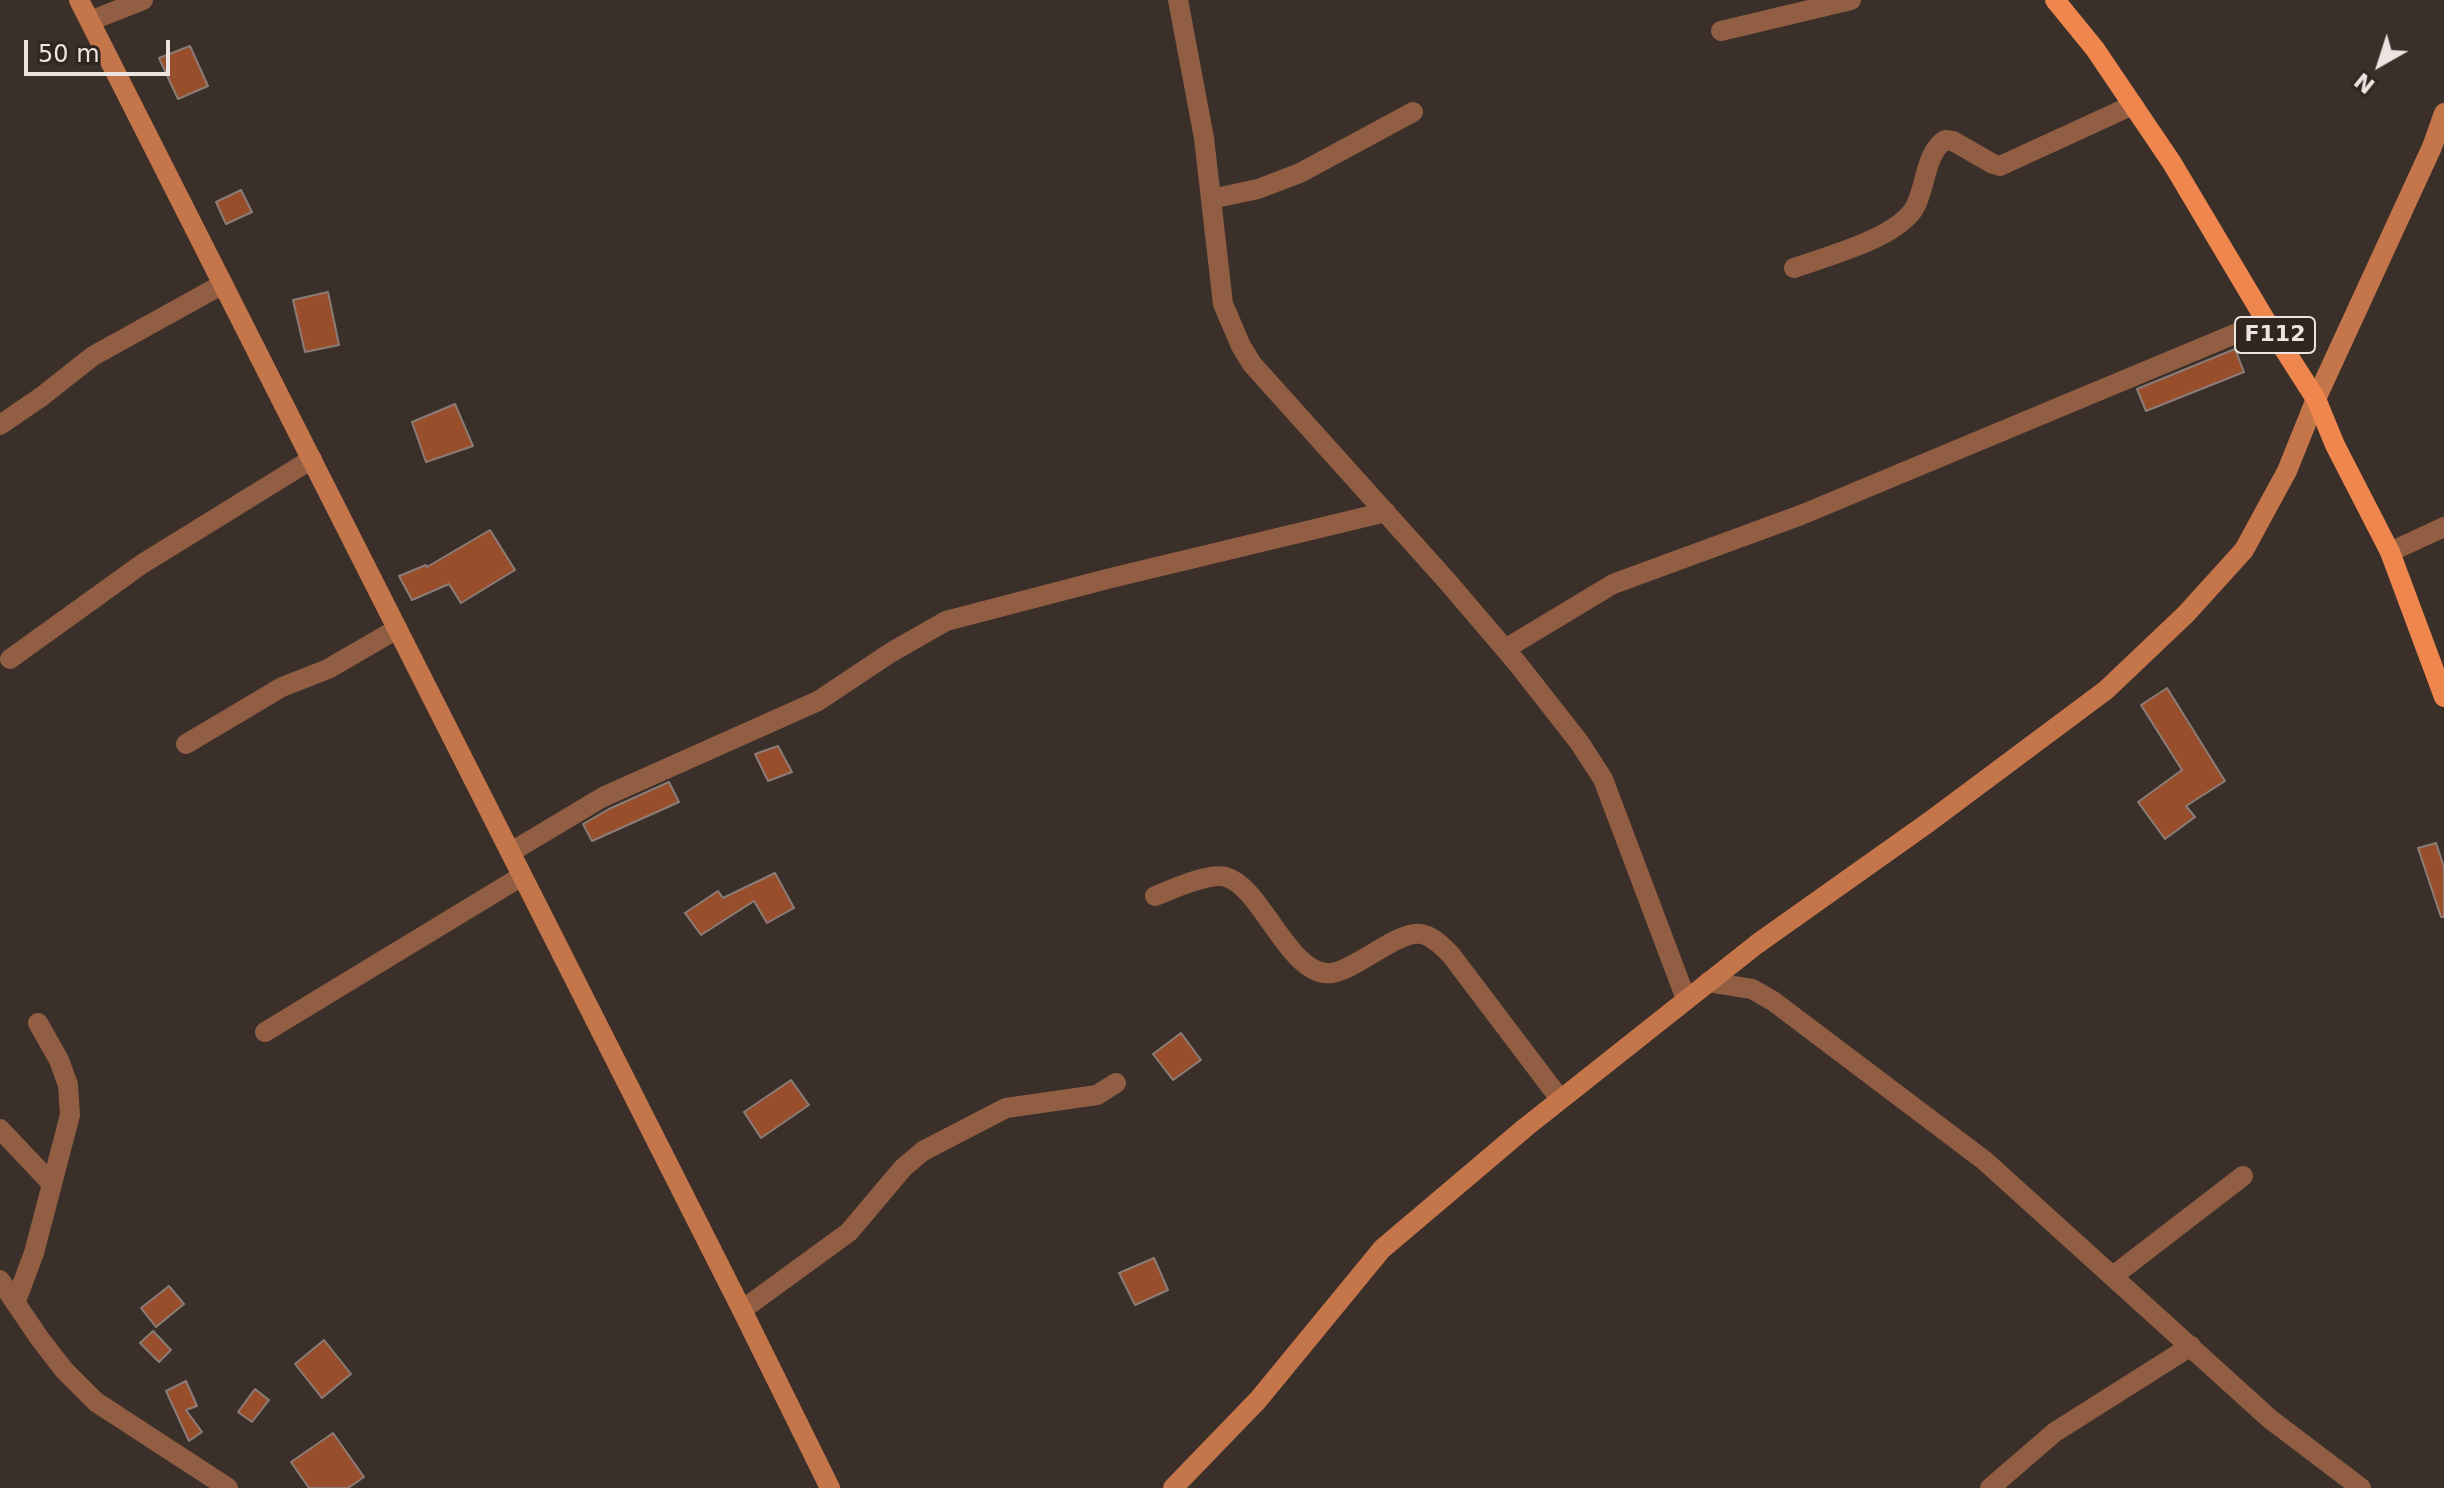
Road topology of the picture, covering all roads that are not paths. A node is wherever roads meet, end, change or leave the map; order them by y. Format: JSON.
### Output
{"nodes":[{"id":1,"x":79,"y":0,"type":"edge"},
{"id":2,"x":143,"y":0,"type":"edge"},
{"id":3,"x":1178,"y":0,"type":"edge"},
{"id":4,"x":1851,"y":0,"type":"edge"},
{"id":5,"x":2055,"y":0,"type":"edge"},
{"id":6,"x":90,"y":21,"type":"junction"},
{"id":7,"x":1721,"y":31,"type":"dead end"},
{"id":8,"x":2133,"y":105,"type":"junction"},
{"id":9,"x":1413,"y":112,"type":"dead end"},
{"id":10,"x":2444,"y":113,"type":"edge"},
{"id":11,"x":1211,"y":199,"type":"junction"},
{"id":12,"x":1794,"y":268,"type":"dead end"},
{"id":13,"x":223,"y":284,"type":"junction"},
{"id":14,"x":2266,"y":321,"type":"junction"},
{"id":15,"x":2316,"y":399,"type":"junction"},
{"id":16,"x":0,"y":425,"type":"edge"},
{"id":17,"x":312,"y":459,"type":"junction"},
{"id":18,"x":1386,"y":512,"type":"junction"},
{"id":19,"x":2444,"y":527,"type":"edge"},
{"id":20,"x":2390,"y":552,"type":"junction"},
{"id":21,"x":397,"y":629,"type":"junction"},
{"id":22,"x":1505,"y":649,"type":"junction"},
{"id":23,"x":10,"y":659,"type":"dead end"},
{"id":24,"x":2444,"y":697,"type":"edge"},
{"id":25,"x":186,"y":744,"type":"dead end"},
{"id":26,"x":511,"y":852,"type":"junction"},
{"id":27,"x":522,"y":876,"type":"junction"},
{"id":28,"x":1155,"y":896,"type":"dead end"},
{"id":29,"x":1708,"y":982,"type":"junction"},
{"id":30,"x":1686,"y":999,"type":"junction"},
{"id":31,"x":38,"y":1023,"type":"dead end"},
{"id":32,"x":265,"y":1032,"type":"dead end"},
{"id":33,"x":1116,"y":1083,"type":"dead end"},
{"id":34,"x":1560,"y":1099,"type":"junction"},
{"id":35,"x":0,"y":1129,"type":"edge"},
{"id":36,"x":2243,"y":1176,"type":"dead end"},
{"id":37,"x":52,"y":1184,"type":"junction"},
{"id":38,"x":2113,"y":1276,"type":"junction"},
{"id":39,"x":0,"y":1280,"type":"edge"},
{"id":40,"x":16,"y":1301,"type":"junction"},
{"id":41,"x":742,"y":1310,"type":"junction"},
{"id":42,"x":2191,"y":1346,"type":"junction"},
{"id":43,"x":228,"y":1488,"type":"edge"},
{"id":44,"x":830,"y":1488,"type":"edge"},
{"id":45,"x":1173,"y":1488,"type":"edge"},
{"id":46,"x":1990,"y":1488,"type":"edge"},
{"id":47,"x":2361,"y":1488,"type":"edge"}],
"edges":[{"from":1,"to":6,"type":"main road"},
{"from":2,"to":6,"type":"street"},
{"from":3,"to":11,"type":"street"},
{"from":4,"to":7,"type":"street"},
{"from":5,"to":8,"type":"main road","number":"F112"},
{"from":6,"to":13,"type":"main road"},
{"from":8,"to":12,"type":"street"},
{"from":8,"to":14,"type":"main road","number":"F112"},
{"from":9,"to":11,"type":"street"},
{"from":10,"to":15,"type":"main road"},
{"from":11,"to":18,"type":"street"},
{"from":13,"to":16,"type":"street"},
{"from":13,"to":17,"type":"main road"},
{"from":14,"to":15,"type":"main road","number":"F112"},
{"from":14,"to":22,"type":"street"},
{"from":15,"to":20,"type":"main road","number":"F112"},
{"from":15,"to":29,"type":"main road"},
{"from":17,"to":21,"type":"main road"},
{"from":17,"to":23,"type":"street"},
{"from":18,"to":22,"type":"street"},
{"from":18,"to":26,"type":"street"},
{"from":19,"to":20,"type":"street"},
{"from":20,"to":24,"type":"main road","number":"F112"},
{"from":21,"to":25,"type":"street"},
{"from":21,"to":26,"type":"main road"},
{"from":22,"to":30,"type":"street"},
{"from":26,"to":27,"type":"main road"},
{"from":27,"to":32,"type":"street"},
{"from":27,"to":41,"type":"main road"},
{"from":28,"to":34,"type":"street"},
{"from":29,"to":30,"type":"main road"},
{"from":29,"to":38,"type":"street"},
{"from":30,"to":34,"type":"main road"},
{"from":31,"to":37,"type":"street"},
{"from":33,"to":41,"type":"street"},
{"from":34,"to":45,"type":"main road"},
{"from":35,"to":37,"type":"street"},
{"from":36,"to":38,"type":"street"},
{"from":37,"to":40,"type":"street"},
{"from":38,"to":42,"type":"street"},
{"from":39,"to":40,"type":"street"},
{"from":40,"to":43,"type":"street"},
{"from":41,"to":44,"type":"main road"},
{"from":42,"to":46,"type":"street"},
{"from":42,"to":47,"type":"street"}]}
